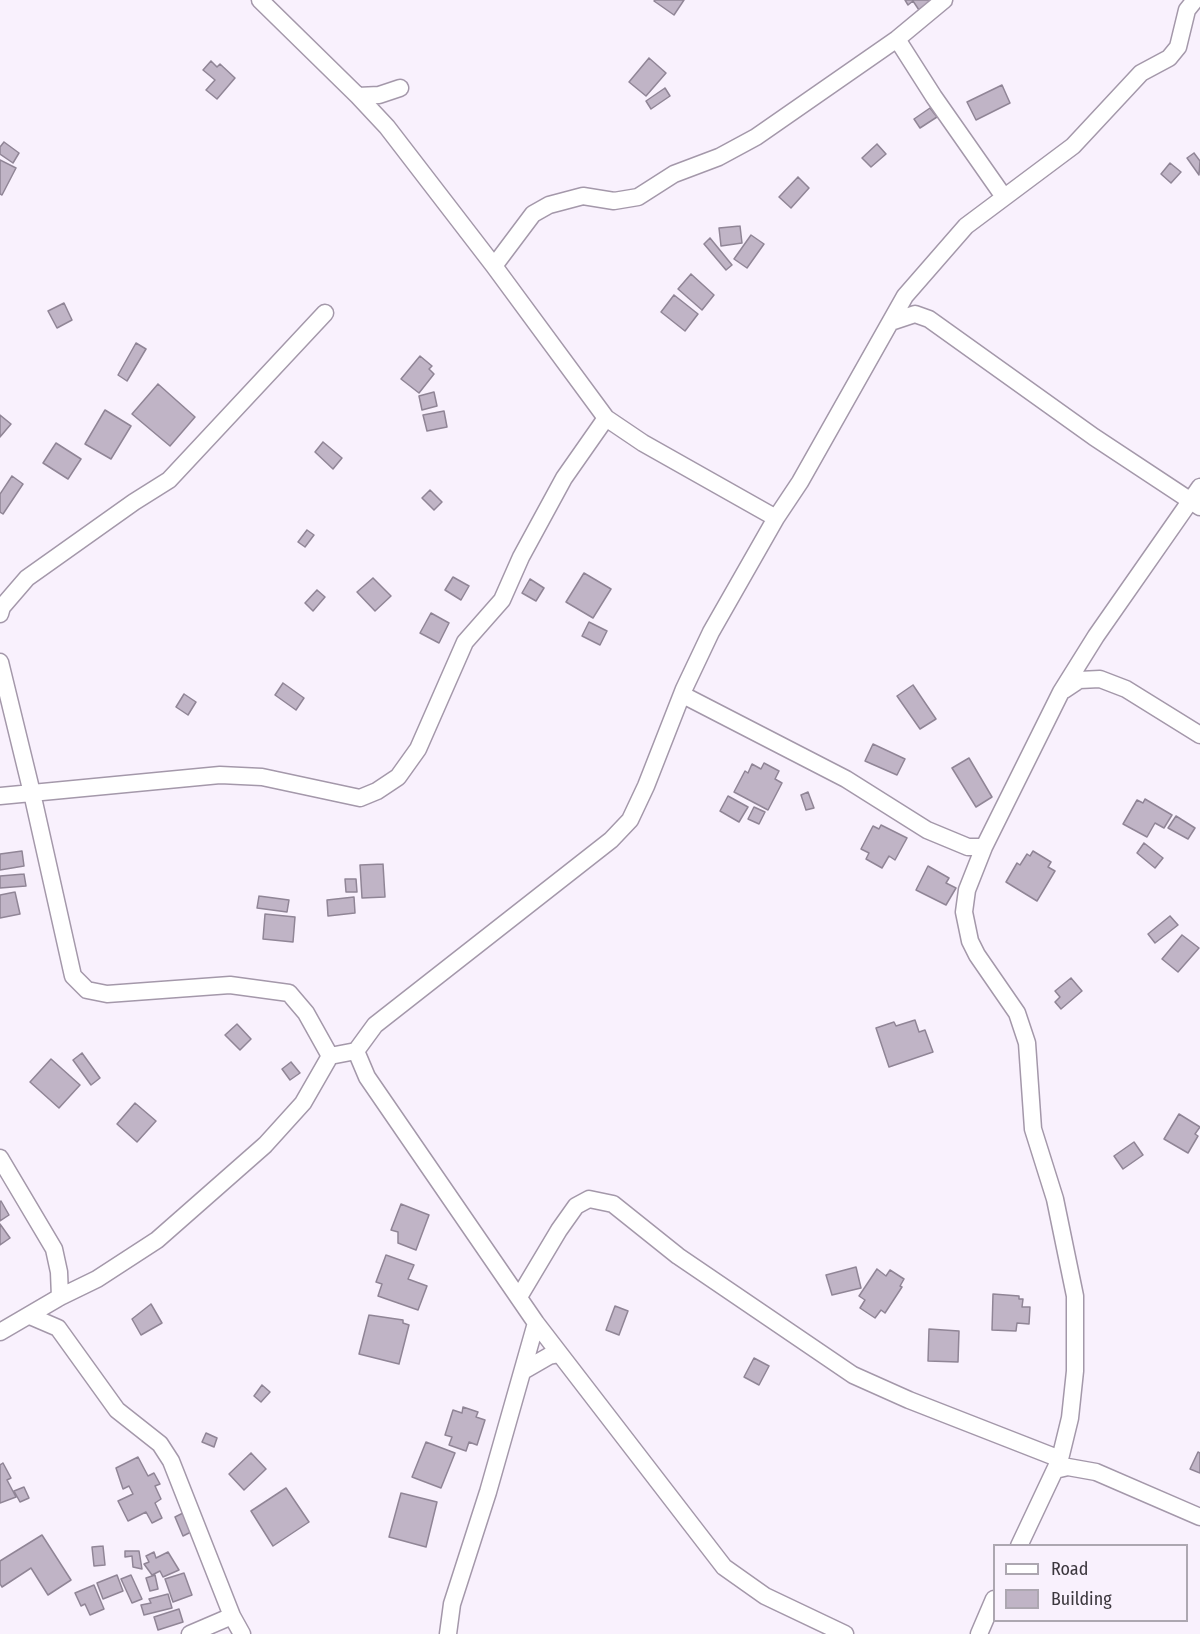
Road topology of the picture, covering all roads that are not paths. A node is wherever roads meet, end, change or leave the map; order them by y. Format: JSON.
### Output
{"nodes":[{"id":1,"x":260,"y":0,"type":"edge"},
{"id":2,"x":944,"y":0,"type":"edge"},
{"id":3,"x":1196,"y":0,"type":"edge"},
{"id":4,"x":897,"y":39,"type":"junction"},
{"id":5,"x":400,"y":88,"type":"dead end"},
{"id":6,"x":358,"y":96,"type":"junction"},
{"id":7,"x":1004,"y":197,"type":"junction"},
{"id":8,"x":494,"y":266,"type":"junction"},
{"id":9,"x":325,"y":313,"type":"dead end"},
{"id":10,"x":891,"y":322,"type":"junction"},
{"id":11,"x":606,"y":418,"type":"junction"},
{"id":12,"x":1197,"y":498,"type":"edge"},
{"id":13,"x":776,"y":518,"type":"junction"},
{"id":14,"x":0,"y":614,"type":"edge"},
{"id":15,"x":0,"y":662,"type":"edge"},
{"id":16,"x":1061,"y":692,"type":"junction"},
{"id":17,"x":683,"y":695,"type":"junction"},
{"id":18,"x":1200,"y":735,"type":"edge"},
{"id":19,"x":32,"y":793,"type":"junction"},
{"id":20,"x":0,"y":796,"type":"edge"},
{"id":21,"x":984,"y":846,"type":"junction"},
{"id":22,"x":356,"y":1051,"type":"junction"},
{"id":23,"x":330,"y":1056,"type":"junction"},
{"id":24,"x":0,"y":1158,"type":"edge"},
{"id":25,"x":60,"y":1297,"type":"junction"},
{"id":26,"x":519,"y":1297,"type":"junction"},
{"id":27,"x":30,"y":1316,"type":"junction"},
{"id":28,"x":536,"y":1323,"type":"junction"},
{"id":29,"x":0,"y":1332,"type":"edge"},
{"id":30,"x":559,"y":1354,"type":"junction"},
{"id":31,"x":524,"y":1371,"type":"junction"},
{"id":32,"x":1057,"y":1465,"type":"junction"},
{"id":33,"x":1200,"y":1517,"type":"edge"},
{"id":34,"x":1019,"y":1544,"type":"edge"},
{"id":35,"x":993,"y":1601,"type":"edge"},
{"id":36,"x":232,"y":1616,"type":"junction"},
{"id":37,"x":190,"y":1634,"type":"edge"},
{"id":38,"x":242,"y":1634,"type":"edge"},
{"id":39,"x":448,"y":1634,"type":"edge"},
{"id":40,"x":845,"y":1634,"type":"edge"},
{"id":41,"x":979,"y":1634,"type":"edge"}],
"edges":[{"from":1,"to":6,"type":"street"},
{"from":2,"to":4,"type":"street"},
{"from":3,"to":7,"type":"street"},
{"from":4,"to":7,"type":"street"},
{"from":4,"to":8,"type":"street"},
{"from":5,"to":6,"type":"street"},
{"from":6,"to":8,"type":"street"},
{"from":7,"to":10,"type":"street"},
{"from":8,"to":11,"type":"street"},
{"from":9,"to":14,"type":"street"},
{"from":10,"to":12,"type":"street"},
{"from":10,"to":13,"type":"street"},
{"from":11,"to":13,"type":"street"},
{"from":11,"to":19,"type":"street"},
{"from":12,"to":16,"type":"street"},
{"from":13,"to":17,"type":"street"},
{"from":15,"to":19,"type":"street"},
{"from":16,"to":18,"type":"street"},
{"from":16,"to":21,"type":"street"},
{"from":17,"to":21,"type":"street"},
{"from":17,"to":22,"type":"street"},
{"from":19,"to":20,"type":"street"},
{"from":19,"to":23,"type":"street"},
{"from":21,"to":32,"type":"street"},
{"from":22,"to":23,"type":"street"},
{"from":22,"to":26,"type":"street"},
{"from":23,"to":25,"type":"street"},
{"from":24,"to":25,"type":"street"},
{"from":25,"to":27,"type":"street"},
{"from":26,"to":28,"type":"street"},
{"from":26,"to":32,"type":"street"},
{"from":27,"to":29,"type":"street"},
{"from":27,"to":36,"type":"street"},
{"from":28,"to":30,"type":"street"},
{"from":28,"to":31,"type":"street"},
{"from":30,"to":31,"type":"street"},
{"from":30,"to":40,"type":"street"},
{"from":31,"to":39,"type":"street"},
{"from":32,"to":33,"type":"street"},
{"from":32,"to":34,"type":"street"},
{"from":35,"to":41,"type":"street"},
{"from":36,"to":37,"type":"street"},
{"from":36,"to":38,"type":"street"}]}
